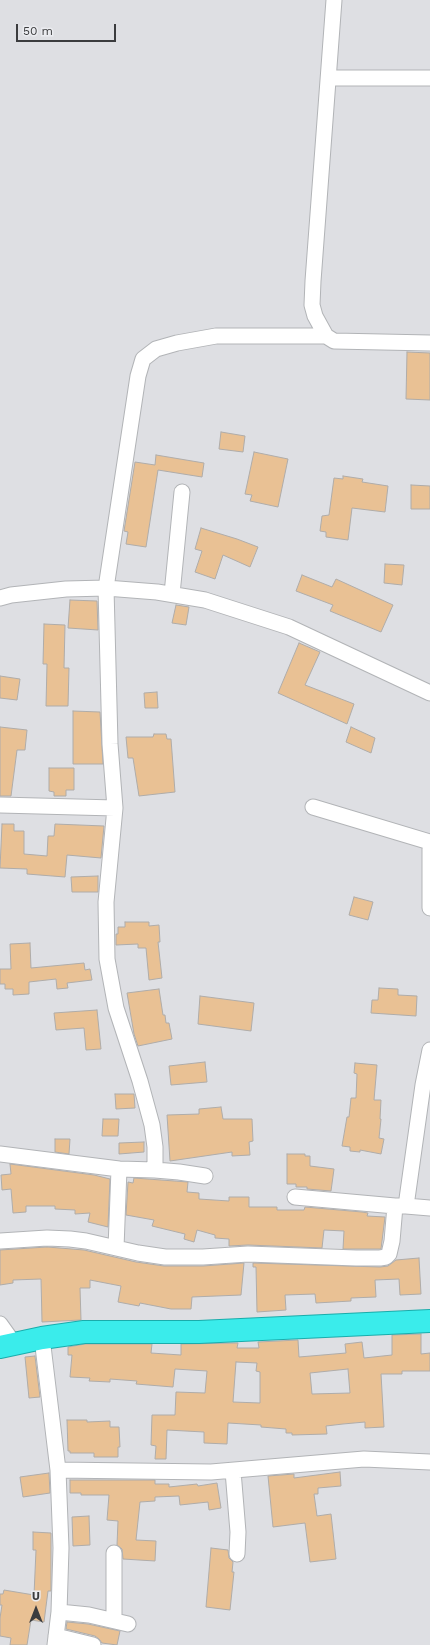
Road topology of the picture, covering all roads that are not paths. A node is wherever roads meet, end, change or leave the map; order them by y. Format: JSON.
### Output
{"nodes":[{"id":1,"x":334,"y":0,"type":"edge"},
{"id":2,"x":329,"y":78,"type":"junction"},
{"id":3,"x":430,"y":78,"type":"edge"},
{"id":4,"x":326,"y":336,"type":"junction"},
{"id":5,"x":430,"y":343,"type":"edge"},
{"id":6,"x":182,"y":492,"type":"dead end"},
{"id":7,"x":106,"y":588,"type":"junction"},
{"id":8,"x":172,"y":594,"type":"junction"},
{"id":9,"x":0,"y":598,"type":"edge"},
{"id":10,"x":430,"y":693,"type":"edge"},
{"id":11,"x":0,"y":805,"type":"edge"},
{"id":12,"x":312,"y":807,"type":"dead end"},
{"id":13,"x":115,"y":808,"type":"junction"},
{"id":14,"x":430,"y":842,"type":"edge"},
{"id":15,"x":430,"y":849,"type":"edge"},
{"id":16,"x":430,"y":908,"type":"edge"},
{"id":17,"x":430,"y":1050,"type":"edge"},
{"id":18,"x":0,"y":1154,"type":"edge"},
{"id":19,"x":119,"y":1169,"type":"junction"},
{"id":20,"x":155,"y":1170,"type":"junction"},
{"id":21,"x":205,"y":1176,"type":"dead end"},
{"id":22,"x":295,"y":1197,"type":"dead end"},
{"id":23,"x":401,"y":1206,"type":"junction"},
{"id":24,"x":430,"y":1208,"type":"edge"},
{"id":25,"x":0,"y":1241,"type":"edge"},
{"id":26,"x":116,"y":1248,"type":"junction"},
{"id":27,"x":430,"y":1321,"type":"edge"},
{"id":28,"x":0,"y":1324,"type":"edge"},
{"id":29,"x":42,"y":1338,"type":"junction"},
{"id":30,"x":8,"y":1346,"type":"edge"},
{"id":31,"x":430,"y":1462,"type":"edge"},
{"id":32,"x":58,"y":1470,"type":"junction"},
{"id":33,"x":232,"y":1471,"type":"junction"},
{"id":34,"x":114,"y":1553,"type":"dead end"},
{"id":35,"x":237,"y":1554,"type":"dead end"},
{"id":36,"x":59,"y":1612,"type":"junction"},
{"id":37,"x":56,"y":1641,"type":"edge"},
{"id":38,"x":93,"y":1645,"type":"edge"}],
"edges":[{"from":1,"to":2,"type":"street"},
{"from":2,"to":3,"type":"street"},
{"from":2,"to":4,"type":"street"},
{"from":4,"to":5,"type":"street"},
{"from":4,"to":7,"type":"street"},
{"from":6,"to":8,"type":"street"},
{"from":7,"to":8,"type":"street"},
{"from":7,"to":9,"type":"street"},
{"from":7,"to":13,"type":"street"},
{"from":8,"to":10,"type":"street"},
{"from":11,"to":13,"type":"street"},
{"from":12,"to":14,"type":"street"},
{"from":13,"to":20,"type":"street"},
{"from":15,"to":16,"type":"street"},
{"from":17,"to":23,"type":"street"},
{"from":18,"to":19,"type":"street"},
{"from":19,"to":20,"type":"street"},
{"from":19,"to":26,"type":"street"},
{"from":20,"to":21,"type":"street"},
{"from":22,"to":23,"type":"street"},
{"from":23,"to":24,"type":"street"},
{"from":23,"to":26,"type":"street"},
{"from":25,"to":26,"type":"street"},
{"from":27,"to":29,"type":"highway"},
{"from":28,"to":30,"type":"street"},
{"from":29,"to":30,"type":"highway"},
{"from":29,"to":32,"type":"street"},
{"from":31,"to":33,"type":"street"},
{"from":32,"to":33,"type":"street"},
{"from":32,"to":36,"type":"street"},
{"from":33,"to":35,"type":"street"},
{"from":34,"to":36,"type":"street"},
{"from":36,"to":37,"type":"street"},
{"from":37,"to":38,"type":"street"}]}
